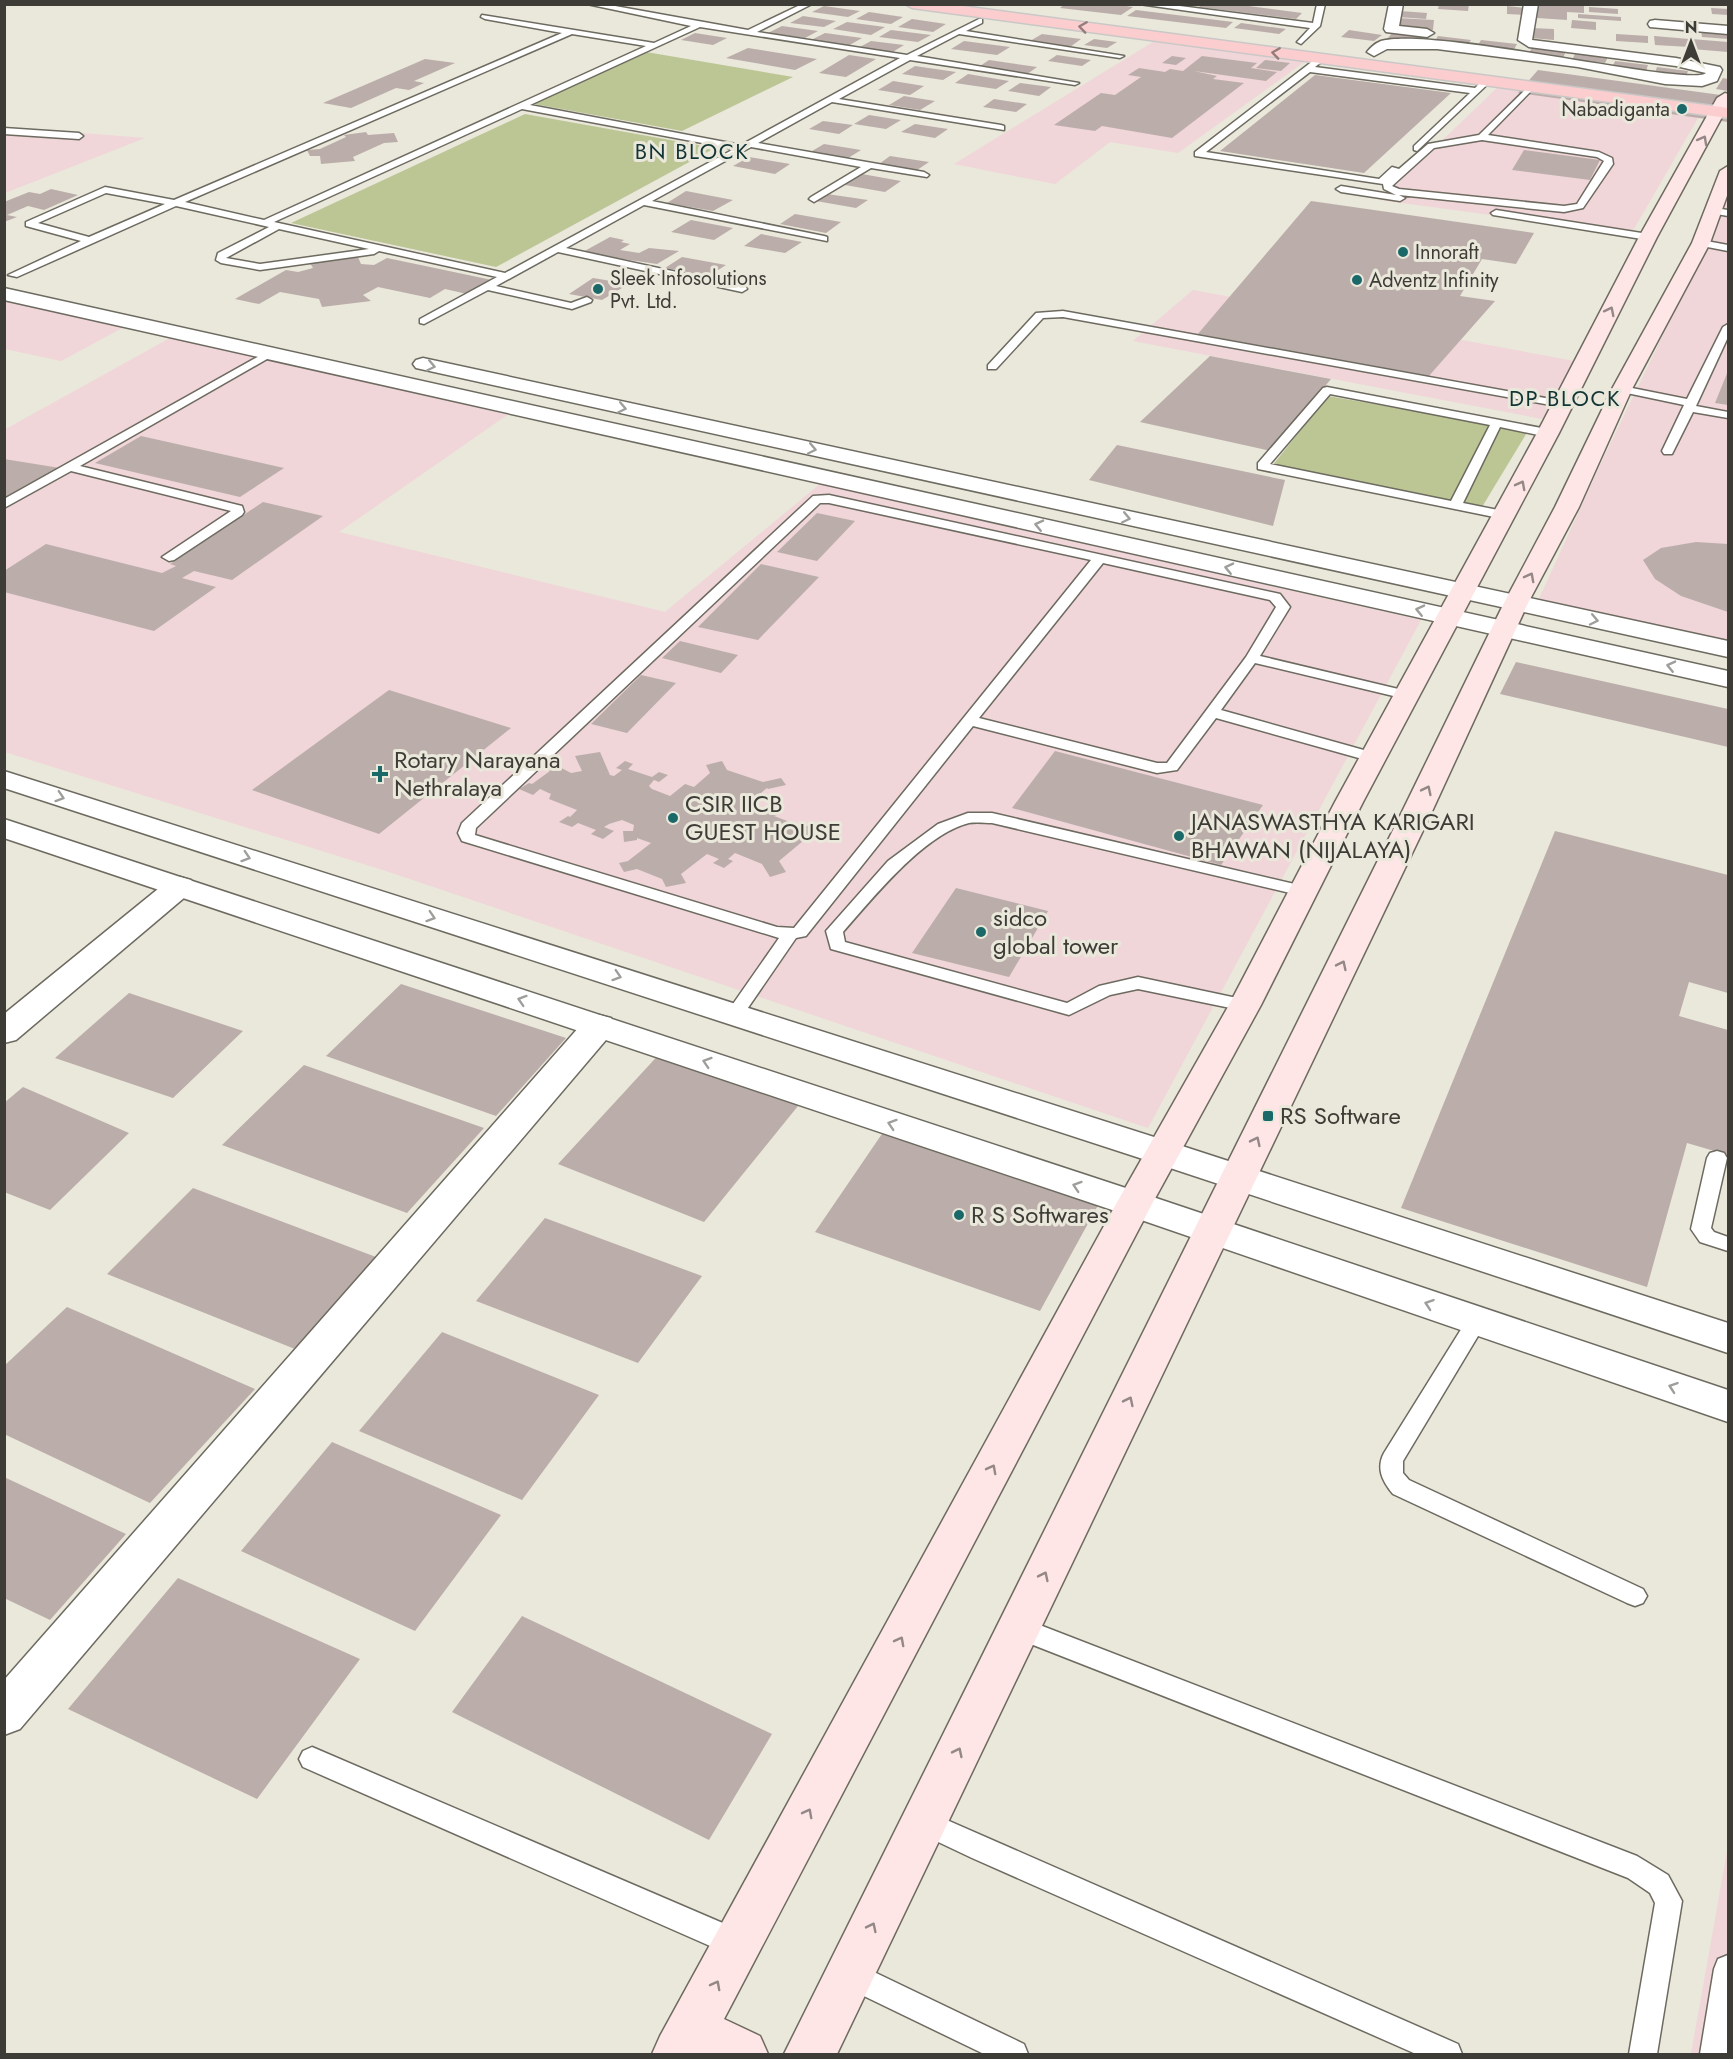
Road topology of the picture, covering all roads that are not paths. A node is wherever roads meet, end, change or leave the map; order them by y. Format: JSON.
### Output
{"nodes":[{"id":1,"x":590,"y":4,"type":"edge"},
{"id":2,"x":809,"y":4,"type":"edge"},
{"id":3,"x":912,"y":4,"type":"edge"},
{"id":4,"x":1004,"y":4,"type":"edge"},
{"id":5,"x":1142,"y":4,"type":"edge"},
{"id":6,"x":1321,"y":4,"type":"edge"},
{"id":7,"x":1396,"y":4,"type":"edge"},
{"id":8,"x":1531,"y":4,"type":"edge"},
{"id":9,"x":485,"y":17,"type":"dead end"},
{"id":10,"x":979,"y":21,"type":"dead end"},
{"id":11,"x":1655,"y":24,"type":"dead end"},
{"id":12,"x":699,"y":25,"type":"junction"},
{"id":13,"x":1316,"y":26,"type":"junction"},
{"id":14,"x":1728,"y":30,"type":"edge"},
{"id":15,"x":571,"y":32,"type":"junction"},
{"id":16,"x":749,"y":32,"type":"junction"},
{"id":17,"x":959,"y":32,"type":"junction"},
{"id":18,"x":1517,"y":40,"type":"junction"},
{"id":19,"x":1301,"y":42,"type":"junction"},
{"id":20,"x":654,"y":45,"type":"junction"},
{"id":21,"x":1593,"y":48,"type":"junction"},
{"id":22,"x":1693,"y":50,"type":"dead end"},
{"id":23,"x":1374,"y":52,"type":"junction"},
{"id":24,"x":838,"y":54,"type":"dead end"},
{"id":25,"x":1120,"y":56,"type":"dead end"},
{"id":26,"x":909,"y":57,"type":"junction"},
{"id":27,"x":1321,"y":59,"type":"junction"},
{"id":28,"x":1728,"y":67,"type":"edge"},
{"id":29,"x":1308,"y":69,"type":"junction"},
{"id":30,"x":1075,"y":83,"type":"dead end"},
{"id":31,"x":1481,"y":86,"type":"junction"},
{"id":32,"x":1530,"y":87,"type":"junction"},
{"id":33,"x":832,"y":100,"type":"junction"},
{"id":34,"x":1725,"y":105,"type":"edge"},
{"id":35,"x":520,"y":106,"type":"junction"},
{"id":36,"x":1001,"y":128,"type":"dead end"},
{"id":37,"x":4,"y":131,"type":"edge"},
{"id":38,"x":78,"y":136,"type":"dead end"},
{"id":39,"x":1482,"y":137,"type":"junction"},
{"id":40,"x":746,"y":146,"type":"junction"},
{"id":41,"x":870,"y":165,"type":"junction"},
{"id":42,"x":1728,"y":171,"type":"edge"},
{"id":43,"x":924,"y":175,"type":"dead end"},
{"id":44,"x":1341,"y":189,"type":"dead end"},
{"id":45,"x":814,"y":199,"type":"dead end"},
{"id":46,"x":644,"y":202,"type":"junction"},
{"id":47,"x":175,"y":203,"type":"junction"},
{"id":48,"x":1721,"y":212,"type":"edge"},
{"id":49,"x":264,"y":223,"type":"junction"},
{"id":50,"x":277,"y":226,"type":"junction"},
{"id":51,"x":1648,"y":237,"type":"junction"},
{"id":52,"x":824,"y":239,"type":"dead end"},
{"id":53,"x":91,"y":241,"type":"junction"},
{"id":54,"x":1701,"y":243,"type":"junction"},
{"id":55,"x":1728,"y":248,"type":"edge"},
{"id":56,"x":557,"y":249,"type":"junction"},
{"id":57,"x":386,"y":250,"type":"junction"},
{"id":58,"x":507,"y":276,"type":"junction"},
{"id":59,"x":7,"y":281,"type":"edge"},
{"id":60,"x":52,"y":283,"type":"dead end"},
{"id":61,"x":487,"y":287,"type":"junction"},
{"id":62,"x":742,"y":289,"type":"dead end"},
{"id":63,"x":587,"y":300,"type":"dead end"},
{"id":64,"x":424,"y":321,"type":"dead end"},
{"id":65,"x":1728,"y":327,"type":"edge"},
{"id":66,"x":262,"y":329,"type":"dead end"},
{"id":67,"x":233,"y":345,"type":"junction"},
{"id":68,"x":270,"y":353,"type":"junction"},
{"id":69,"x":404,"y":360,"type":"dead end"},
{"id":70,"x":992,"y":367,"type":"dead end"},
{"id":71,"x":1622,"y":389,"type":"junction"},
{"id":72,"x":1562,"y":404,"type":"junction"},
{"id":73,"x":1690,"y":405,"type":"junction"},
{"id":74,"x":1728,"y":415,"type":"edge"},
{"id":75,"x":1497,"y":422,"type":"junction"},
{"id":76,"x":1548,"y":433,"type":"junction"},
{"id":77,"x":1668,"y":451,"type":"dead end"},
{"id":78,"x":69,"y":467,"type":"junction"},
{"id":79,"x":4,"y":504,"type":"edge"},
{"id":80,"x":1455,"y":506,"type":"junction"},
{"id":81,"x":1504,"y":515,"type":"junction"},
{"id":82,"x":169,"y":557,"type":"dead end"},
{"id":83,"x":1099,"y":559,"type":"junction"},
{"id":84,"x":1516,"y":603,"type":"junction"},
{"id":85,"x":1456,"y":604,"type":"junction"},
{"id":86,"x":1505,"y":629,"type":"junction"},
{"id":87,"x":1728,"y":649,"type":"edge"},
{"id":88,"x":1252,"y":658,"type":"junction"},
{"id":89,"x":1728,"y":679,"type":"edge"},
{"id":90,"x":1406,"y":695,"type":"junction"},
{"id":91,"x":1212,"y":712,"type":"junction"},
{"id":92,"x":969,"y":720,"type":"junction"},
{"id":93,"x":1373,"y":757,"type":"junction"},
{"id":94,"x":4,"y":779,"type":"edge"},
{"id":95,"x":126,"y":818,"type":"junction"},
{"id":96,"x":4,"y":828,"type":"edge"},
{"id":97,"x":75,"y":851,"type":"junction"},
{"id":98,"x":180,"y":886,"type":"junction"},
{"id":99,"x":1303,"y":891,"type":"junction"},
{"id":100,"x":790,"y":934,"type":"junction"},
{"id":101,"x":1245,"y":1005,"type":"junction"},
{"id":102,"x":735,"y":1014,"type":"junction"},
{"id":103,"x":599,"y":1026,"type":"junction"},
{"id":104,"x":4,"y":1032,"type":"edge"},
{"id":105,"x":1164,"y":1153,"type":"junction"},
{"id":106,"x":1717,"y":1158,"type":"dead end"},
{"id":107,"x":1238,"y":1177,"type":"junction"},
{"id":108,"x":1134,"y":1204,"type":"junction"},
{"id":109,"x":1212,"y":1231,"type":"junction"},
{"id":110,"x":1728,"y":1244,"type":"edge"},
{"id":111,"x":1477,"y":1321,"type":"junction"},
{"id":112,"x":1728,"y":1338,"type":"edge"},
{"id":113,"x":1728,"y":1406,"type":"edge"},
{"id":114,"x":1635,"y":1596,"type":"dead end"},
{"id":115,"x":1019,"y":1628,"type":"junction"},
{"id":116,"x":4,"y":1714,"type":"edge"},
{"id":117,"x":312,"y":1759,"type":"dead end"},
{"id":118,"x":924,"y":1822,"type":"junction"},
{"id":119,"x":738,"y":1944,"type":"junction"},
{"id":120,"x":1728,"y":1969,"type":"edge"},
{"id":121,"x":849,"y":1974,"type":"junction"},
{"id":122,"x":685,"y":2043,"type":"edge"},
{"id":123,"x":742,"y":2055,"type":"edge"},
{"id":124,"x":810,"y":2055,"type":"edge"},
{"id":125,"x":1014,"y":2055,"type":"edge"},
{"id":126,"x":1448,"y":2055,"type":"edge"},
{"id":127,"x":1643,"y":2055,"type":"edge"},
{"id":128,"x":1714,"y":2055,"type":"edge"}],
"edges":[{"from":1,"to":12,"type":"lane"},
{"from":2,"to":16,"type":"lane"},
{"from":27,"to":3,"type":"main road","one_way":true},
{"from":4,"to":19,"type":"main road"},
{"from":5,"to":13,"type":"lane"},
{"from":6,"to":13,"type":"lane"},
{"from":7,"to":18,"type":"street"},
{"from":8,"to":18,"type":"street"},
{"from":9,"to":15,"type":"lane"},
{"from":10,"to":17,"type":"lane"},
{"from":11,"to":14,"type":"street"},
{"from":12,"to":16,"type":"lane"},
{"from":12,"to":20,"type":"lane"},
{"from":13,"to":19,"type":"lane"},
{"from":15,"to":20,"type":"lane"},
{"from":15,"to":47,"type":"lane"},
{"from":16,"to":24,"type":"lane"},
{"from":16,"to":26,"type":"lane"},
{"from":17,"to":25,"type":"lane"},
{"from":17,"to":26,"type":"lane"},
{"from":18,"to":21,"type":"street"},
{"from":18,"to":23,"type":"street"},
{"from":19,"to":23,"type":"main road"},
{"from":20,"to":35,"type":"lane"},
{"from":21,"to":22,"type":"street"},
{"from":21,"to":28,"type":"street"},
{"from":23,"to":34,"type":"main road"},
{"from":26,"to":30,"type":"lane"},
{"from":26,"to":33,"type":"lane"},
{"from":27,"to":29,"type":"lane"},
{"from":27,"to":31,"type":"main road"},
{"from":29,"to":31,"type":"lane"},
{"from":29,"to":31,"type":"lane"},
{"from":31,"to":32,"type":"main road"},
{"from":32,"to":34,"type":"main road"},
{"from":32,"to":39,"type":"lane"},
{"from":33,"to":36,"type":"lane"},
{"from":33,"to":40,"type":"lane"},
{"from":51,"to":34,"type":"main road","one_way":true},
{"from":35,"to":40,"type":"lane"},
{"from":35,"to":49,"type":"lane"},
{"from":37,"to":38,"type":"lane"},
{"from":39,"to":39,"type":"lane"},
{"from":40,"to":41,"type":"lane"},
{"from":40,"to":46,"type":"lane"},
{"from":41,"to":43,"type":"lane"},
{"from":41,"to":45,"type":"lane"},
{"from":42,"to":48,"type":"main road"},
{"from":44,"to":51,"type":"lane"},
{"from":46,"to":52,"type":"lane"},
{"from":46,"to":56,"type":"lane"},
{"from":47,"to":49,"type":"lane"},
{"from":47,"to":53,"type":"lane"},
{"from":47,"to":53,"type":"lane"},
{"from":48,"to":54,"type":"main road"},
{"from":49,"to":50,"type":"lane"},
{"from":50,"to":57,"type":"lane"},
{"from":50,"to":57,"type":"lane"},
{"from":72,"to":51,"type":"main road","one_way":true},
{"from":53,"to":59,"type":"lane"},
{"from":54,"to":55,"type":"lane"},
{"from":54,"to":71,"type":"main road"},
{"from":56,"to":58,"type":"lane"},
{"from":56,"to":62,"type":"lane"},
{"from":57,"to":58,"type":"lane"},
{"from":58,"to":61,"type":"lane"},
{"from":59,"to":60,"type":"street"},
{"from":59,"to":67,"type":"street"},
{"from":61,"to":63,"type":"lane"},
{"from":61,"to":64,"type":"lane"},
{"from":65,"to":73,"type":"lane"},
{"from":66,"to":67,"type":"street"},
{"from":67,"to":68,"type":"street"},
{"from":68,"to":78,"type":"lane"},
{"from":85,"to":68,"type":"street","one_way":true},
{"from":69,"to":85,"type":"street","one_way":true},
{"from":70,"to":72,"type":"lane"},
{"from":71,"to":73,"type":"lane"},
{"from":84,"to":71,"type":"main road","one_way":true},
{"from":72,"to":76,"type":"main road"},
{"from":73,"to":74,"type":"lane"},
{"from":73,"to":77,"type":"lane"},
{"from":75,"to":76,"type":"lane"},
{"from":75,"to":80,"type":"lane"},
{"from":75,"to":80,"type":"lane"},
{"from":81,"to":76,"type":"main road","one_way":true},
{"from":78,"to":79,"type":"lane"},
{"from":78,"to":82,"type":"lane"},
{"from":80,"to":81,"type":"lane"},
{"from":81,"to":85,"type":"main road"},
{"from":83,"to":88,"type":"lane"},
{"from":83,"to":92,"type":"lane"},
{"from":83,"to":100,"type":"lane"},
{"from":84,"to":85,"type":"street"},
{"from":84,"to":86,"type":"main road"},
{"from":84,"to":87,"type":"street","one_way":true},
{"from":85,"to":86,"type":"street"},
{"from":85,"to":90,"type":"main road"},
{"from":89,"to":86,"type":"street","one_way":true},
{"from":107,"to":86,"type":"main road","one_way":true},
{"from":88,"to":90,"type":"lane"},
{"from":88,"to":91,"type":"lane"},
{"from":90,"to":93,"type":"main road"},
{"from":91,"to":92,"type":"lane"},
{"from":91,"to":93,"type":"lane"},
{"from":92,"to":100,"type":"lane"},
{"from":93,"to":99,"type":"main road"},
{"from":94,"to":95,"type":"street","one_way":true},
{"from":95,"to":97,"type":"street"},
{"from":95,"to":102,"type":"street","one_way":true},
{"from":96,"to":97,"type":"street"},
{"from":97,"to":98,"type":"street"},
{"from":103,"to":98,"type":"street","one_way":true},
{"from":98,"to":104,"type":"street"},
{"from":99,"to":101,"type":"main road"},
{"from":99,"to":101,"type":"lane"},
{"from":100,"to":102,"type":"lane"},
{"from":101,"to":105,"type":"main road"},
{"from":102,"to":105,"type":"street"},
{"from":108,"to":103,"type":"street","one_way":true},
{"from":103,"to":116,"type":"street"},
{"from":105,"to":107,"type":"street"},
{"from":105,"to":108,"type":"main road"},
{"from":106,"to":110,"type":"lane"},
{"from":107,"to":109,"type":"main road"},
{"from":107,"to":112,"type":"street"},
{"from":108,"to":109,"type":"street"},
{"from":119,"to":108,"type":"main road","one_way":true},
{"from":111,"to":109,"type":"street","one_way":true},
{"from":115,"to":109,"type":"main road","one_way":true},
{"from":113,"to":111,"type":"street","one_way":true},
{"from":111,"to":114,"type":"lane"},
{"from":118,"to":115,"type":"main road","one_way":true},
{"from":115,"to":127,"type":"lane"},
{"from":117,"to":119,"type":"lane"},
{"from":121,"to":118,"type":"main road","one_way":true},
{"from":118,"to":126,"type":"lane"},
{"from":122,"to":119,"type":"main road","one_way":true},
{"from":120,"to":128,"type":"lane"},
{"from":121,"to":124,"type":"main road"},
{"from":121,"to":125,"type":"lane"},
{"from":122,"to":123,"type":"main road"}]}
